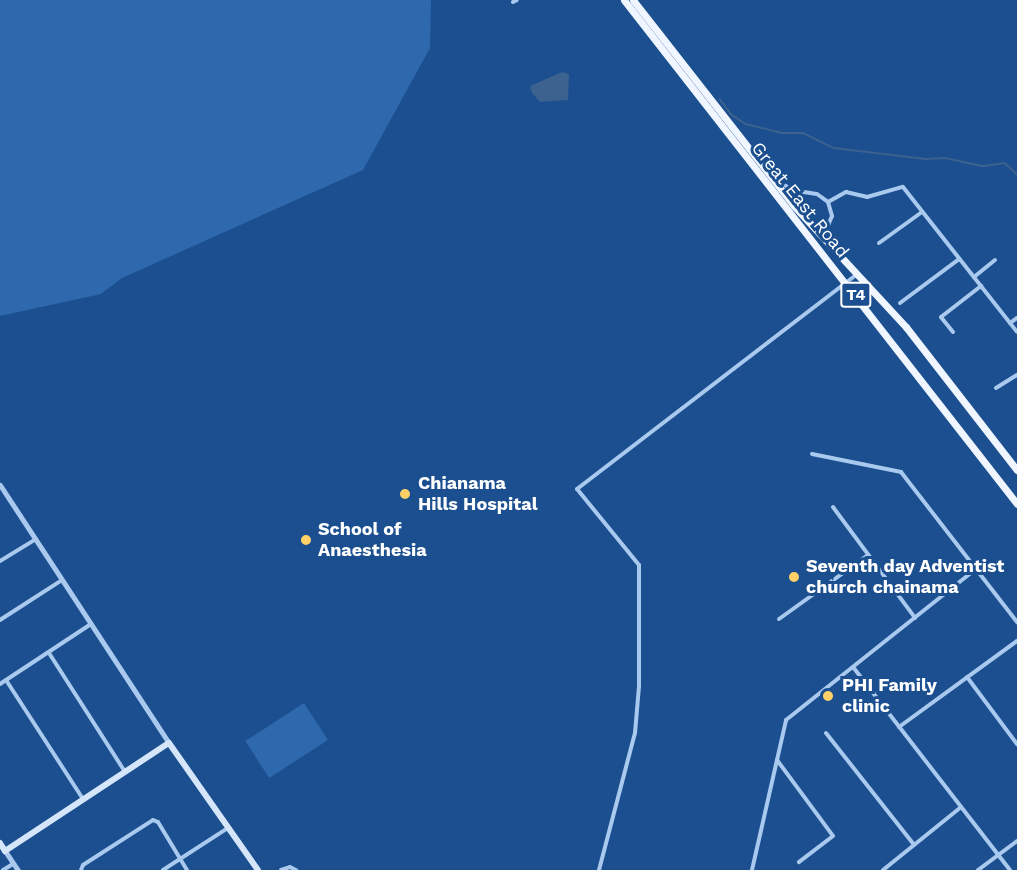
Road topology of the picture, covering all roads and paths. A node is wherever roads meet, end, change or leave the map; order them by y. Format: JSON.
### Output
{"nodes":[{"id":1,"x":624,"y":0,"type":"edge"},
{"id":2,"x":633,"y":0,"type":"edge"},
{"id":3,"x":746,"y":146,"type":"junction"},
{"id":4,"x":828,"y":202,"type":"junction"},
{"id":5,"x":922,"y":212,"type":"junction"},
{"id":6,"x":879,"y":243,"type":"dead end"},
{"id":7,"x":959,"y":259,"type":"junction"},
{"id":8,"x":995,"y":260,"type":"dead end"},
{"id":9,"x":850,"y":268,"type":"junction"},
{"id":10,"x":856,"y":275,"type":"junction"},
{"id":11,"x":974,"y":277,"type":"junction"},
{"id":12,"x":846,"y":283,"type":"junction"},
{"id":13,"x":981,"y":286,"type":"junction"},
{"id":14,"x":900,"y":303,"type":"dead end"},
{"id":15,"x":1017,"y":318,"type":"edge"},
{"id":16,"x":1010,"y":323,"type":"junction"},
{"id":17,"x":953,"y":332,"type":"dead end"},
{"id":18,"x":1017,"y":332,"type":"edge"},
{"id":19,"x":1017,"y":375,"type":"edge"},
{"id":20,"x":996,"y":388,"type":"dead end"},
{"id":21,"x":812,"y":454,"type":"dead end"},
{"id":22,"x":1017,"y":470,"type":"edge"},
{"id":23,"x":0,"y":485,"type":"edge"},
{"id":24,"x":1016,"y":500,"type":"edge"},
{"id":25,"x":833,"y":507,"type":"dead end"},
{"id":26,"x":36,"y":539,"type":"junction"},
{"id":27,"x":868,"y":555,"type":"junction"},
{"id":28,"x":0,"y":561,"type":"edge"},
{"id":29,"x":976,"y":569,"type":"junction"},
{"id":30,"x":62,"y":580,"type":"junction"},
{"id":31,"x":915,"y":618,"type":"junction"},
{"id":32,"x":779,"y":619,"type":"dead end"},
{"id":33,"x":0,"y":620,"type":"edge"},
{"id":34,"x":1017,"y":622,"type":"edge"},
{"id":35,"x":91,"y":624,"type":"junction"},
{"id":36,"x":1017,"y":641,"type":"edge"},
{"id":37,"x":49,"y":653,"type":"junction"},
{"id":38,"x":853,"y":667,"type":"junction"},
{"id":39,"x":967,"y":677,"type":"junction"},
{"id":40,"x":6,"y":680,"type":"junction"},
{"id":41,"x":0,"y":684,"type":"edge"},
{"id":42,"x":899,"y":727,"type":"junction"},
{"id":43,"x":826,"y":733,"type":"dead end"},
{"id":44,"x":169,"y":744,"type":"junction"},
{"id":45,"x":1017,"y":744,"type":"edge"},
{"id":46,"x":777,"y":760,"type":"junction"},
{"id":47,"x":125,"y":772,"type":"junction"},
{"id":48,"x":83,"y":799,"type":"junction"},
{"id":49,"x":961,"y":807,"type":"junction"},
{"id":50,"x":228,"y":828,"type":"junction"},
{"id":51,"x":1017,"y":841,"type":"edge"},
{"id":52,"x":0,"y":843,"type":"edge"},
{"id":53,"x":914,"y":845,"type":"junction"},
{"id":54,"x":6,"y":851,"type":"junction"},
{"id":55,"x":998,"y":855,"type":"junction"},
{"id":56,"x":180,"y":859,"type":"junction"},
{"id":57,"x":800,"y":862,"type":"dead end"},
{"id":58,"x":14,"y":864,"type":"junction"},
{"id":59,"x":3,"y":870,"type":"edge"},
{"id":60,"x":18,"y":870,"type":"edge"},
{"id":61,"x":81,"y":870,"type":"edge"},
{"id":62,"x":163,"y":870,"type":"edge"},
{"id":63,"x":187,"y":870,"type":"edge"},
{"id":64,"x":258,"y":870,"type":"edge"},
{"id":65,"x":281,"y":870,"type":"edge"},
{"id":66,"x":296,"y":870,"type":"edge"},
{"id":67,"x":599,"y":870,"type":"edge"},
{"id":68,"x":752,"y":870,"type":"edge"},
{"id":69,"x":883,"y":870,"type":"edge"},
{"id":70,"x":978,"y":870,"type":"edge"},
{"id":71,"x":1010,"y":870,"type":"edge"}],
"edges":[{"from":1,"to":12,"type":"main road","name":"Great East Road","number":"T4"},
{"from":2,"to":3,"type":"main road","name":"Great East Road","number":"T4"},
{"from":3,"to":4,"type":"street"},
{"from":3,"to":9,"type":"main road","name":"Great East Road","number":"T4"},
{"from":4,"to":5,"type":"street"},
{"from":4,"to":9,"type":"street"},
{"from":5,"to":6,"type":"street"},
{"from":5,"to":7,"type":"street"},
{"from":7,"to":11,"type":"street"},
{"from":7,"to":14,"type":"street"},
{"from":8,"to":11,"type":"street"},
{"from":9,"to":10,"type":"main road","name":"Great East Road","number":"T4"},
{"from":10,"to":12,"type":"street"},
{"from":10,"to":22,"type":"main road","name":"Great East Road","number":"T4"},
{"from":11,"to":13,"type":"street"},
{"from":12,"to":24,"type":"main road","name":"Great East Road","number":"T4"},
{"from":12,"to":67,"type":"street"},
{"from":13,"to":16,"type":"street"},
{"from":13,"to":17,"type":"street"},
{"from":15,"to":16,"type":"street"},
{"from":16,"to":18,"type":"street"},
{"from":19,"to":20,"type":"street"},
{"from":21,"to":29,"type":"street"},
{"from":23,"to":26,"type":"street"},
{"from":25,"to":27,"type":"street"},
{"from":26,"to":28,"type":"street"},
{"from":26,"to":30,"type":"street"},
{"from":27,"to":31,"type":"street"},
{"from":27,"to":32,"type":"street"},
{"from":29,"to":31,"type":"street"},
{"from":29,"to":34,"type":"street"},
{"from":30,"to":33,"type":"street"},
{"from":30,"to":35,"type":"street"},
{"from":31,"to":38,"type":"street"},
{"from":35,"to":37,"type":"street"},
{"from":35,"to":44,"type":"street"},
{"from":36,"to":39,"type":"street"},
{"from":37,"to":40,"type":"street"},
{"from":37,"to":47,"type":"street"},
{"from":38,"to":42,"type":"street"},
{"from":38,"to":46,"type":"street"},
{"from":39,"to":42,"type":"street"},
{"from":39,"to":45,"type":"street"},
{"from":40,"to":41,"type":"street"},
{"from":40,"to":48,"type":"street"},
{"from":42,"to":49,"type":"street"},
{"from":43,"to":53,"type":"street"},
{"from":44,"to":47,"type":"main road"},
{"from":44,"to":50,"type":"main road"},
{"from":46,"to":57,"type":"street"},
{"from":46,"to":68,"type":"street"},
{"from":47,"to":48,"type":"main road"},
{"from":48,"to":54,"type":"main road"},
{"from":49,"to":53,"type":"street"},
{"from":49,"to":55,"type":"street"},
{"from":50,"to":56,"type":"street"},
{"from":50,"to":64,"type":"main road"},
{"from":51,"to":55,"type":"street"},
{"from":52,"to":54,"type":"main road"},
{"from":53,"to":69,"type":"street"},
{"from":54,"to":58,"type":"street"},
{"from":55,"to":70,"type":"street"},
{"from":55,"to":71,"type":"street"},
{"from":56,"to":61,"type":"street"},
{"from":56,"to":62,"type":"street"},
{"from":56,"to":63,"type":"street"},
{"from":58,"to":59,"type":"street"},
{"from":58,"to":60,"type":"street"},
{"from":65,"to":66,"type":"street"}]}
